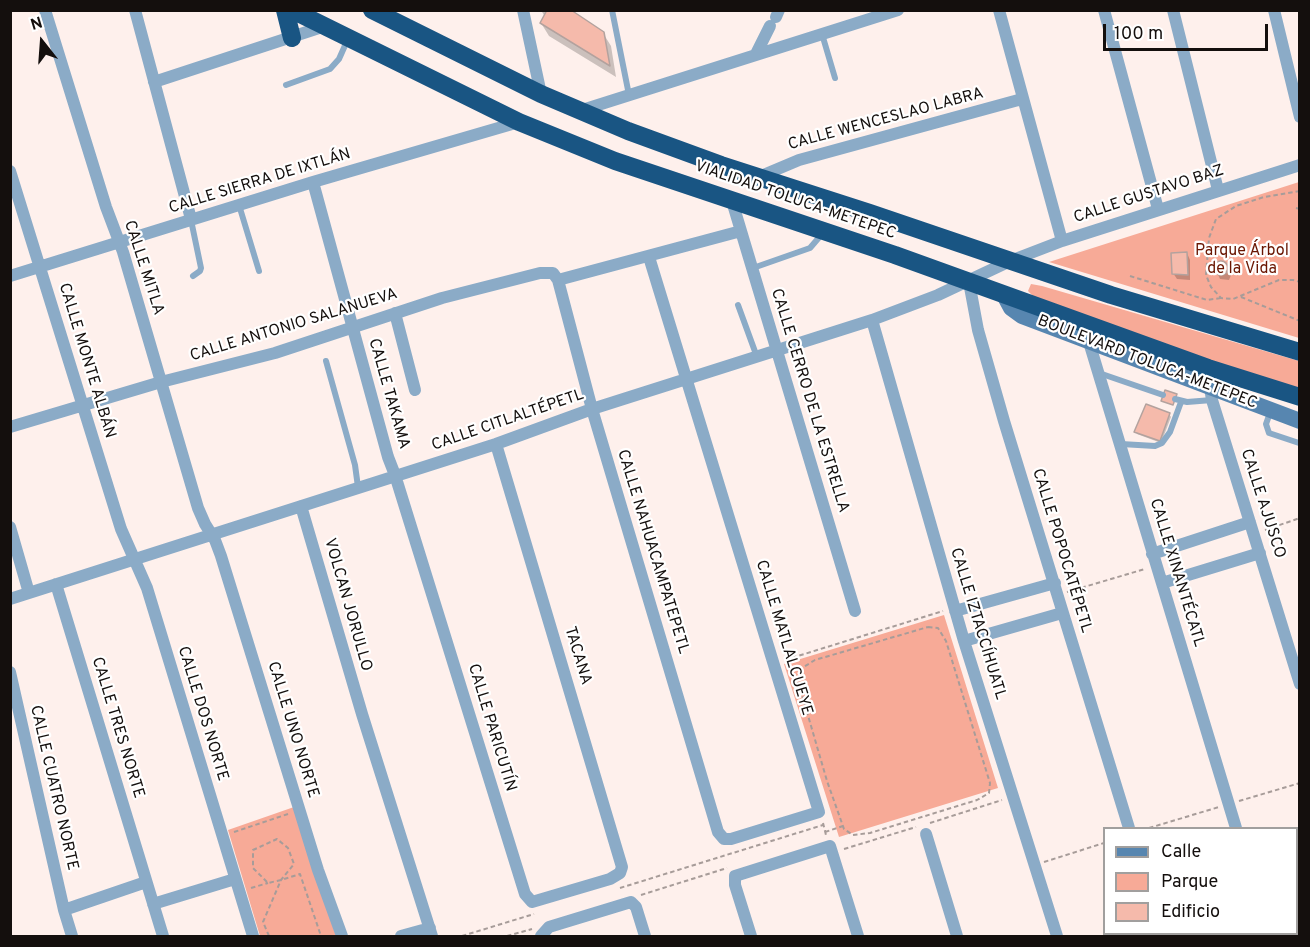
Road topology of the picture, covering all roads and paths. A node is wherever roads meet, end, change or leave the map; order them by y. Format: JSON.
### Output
{"nodes":[{"id":1,"x":45,"y":10,"type":"edge"},
{"id":2,"x":135,"y":10,"type":"edge"},
{"id":3,"x":285,"y":10,"type":"edge"},
{"id":4,"x":292,"y":10,"type":"edge"},
{"id":5,"x":372,"y":10,"type":"edge"},
{"id":6,"x":523,"y":10,"type":"edge"},
{"id":7,"x":612,"y":10,"type":"edge"},
{"id":8,"x":999,"y":10,"type":"edge"},
{"id":9,"x":1104,"y":10,"type":"edge"},
{"id":10,"x":1173,"y":10,"type":"edge"},
{"id":11,"x":1274,"y":10,"type":"edge"},
{"id":12,"x":894,"y":11,"type":"edge"},
{"id":13,"x":775,"y":18,"type":"edge"},
{"id":14,"x":325,"y":26,"type":"junction"},
{"id":15,"x":822,"y":34,"type":"junction"},
{"id":16,"x":292,"y":38,"type":"junction"},
{"id":17,"x":349,"y":38,"type":"junction"},
{"id":18,"x":756,"y":54,"type":"junction"},
{"id":19,"x":835,"y":78,"type":"dead end"},
{"id":20,"x":154,"y":82,"type":"junction"},
{"id":21,"x":286,"y":85,"type":"dead end"},
{"id":22,"x":541,"y":94,"type":"junction"},
{"id":23,"x":629,"y":95,"type":"junction"},
{"id":24,"x":1022,"y":99,"type":"junction"},
{"id":25,"x":578,"y":111,"type":"junction"},
{"id":26,"x":1299,"y":117,"type":"edge"},
{"id":27,"x":519,"y":122,"type":"junction"},
{"id":28,"x":1299,"y":165,"type":"edge"},
{"id":29,"x":10,"y":171,"type":"edge"},
{"id":30,"x":761,"y":176,"type":"junction"},
{"id":31,"x":313,"y":182,"type":"junction"},
{"id":32,"x":1218,"y":190,"type":"junction"},
{"id":33,"x":1299,"y":191,"type":"edge"},
{"id":34,"x":732,"y":201,"type":"junction"},
{"id":35,"x":239,"y":205,"type":"junction"},
{"id":36,"x":1158,"y":209,"type":"junction"},
{"id":37,"x":191,"y":219,"type":"junction"},
{"id":38,"x":741,"y":231,"type":"junction"},
{"id":39,"x":824,"y":231,"type":"junction"},
{"id":40,"x":1062,"y":241,"type":"junction"},
{"id":41,"x":119,"y":242,"type":"junction"},
{"id":42,"x":648,"y":257,"type":"junction"},
{"id":43,"x":1010,"y":261,"type":"junction"},
{"id":44,"x":40,"y":267,"type":"junction"},
{"id":45,"x":752,"y":268,"type":"junction"},
{"id":46,"x":259,"y":271,"type":"dead end"},
{"id":47,"x":10,"y":276,"type":"edge"},
{"id":48,"x":193,"y":276,"type":"dead end"},
{"id":49,"x":1130,"y":276,"type":"dead end"},
{"id":50,"x":555,"y":277,"type":"junction"},
{"id":51,"x":969,"y":282,"type":"junction"},
{"id":52,"x":1299,"y":282,"type":"edge"},
{"id":53,"x":1239,"y":296,"type":"junction"},
{"id":54,"x":1221,"y":298,"type":"junction"},
{"id":55,"x":738,"y":305,"type":"dead end"},
{"id":56,"x":395,"y":313,"type":"junction"},
{"id":57,"x":872,"y":320,"type":"junction"},
{"id":58,"x":1299,"y":321,"type":"edge"},
{"id":59,"x":352,"y":328,"type":"junction"},
{"id":60,"x":1093,"y":335,"type":"junction"},
{"id":61,"x":777,"y":351,"type":"junction"},
{"id":62,"x":1299,"y":352,"type":"edge"},
{"id":63,"x":757,"y":357,"type":"junction"},
{"id":64,"x":326,"y":361,"type":"dead end"},
{"id":65,"x":1208,"y":368,"type":"junction"},
{"id":66,"x":1099,"y":372,"type":"junction"},
{"id":67,"x":685,"y":380,"type":"junction"},
{"id":68,"x":161,"y":382,"type":"junction"},
{"id":69,"x":415,"y":390,"type":"dead end"},
{"id":70,"x":1211,"y":394,"type":"junction"},
{"id":71,"x":1163,"y":395,"type":"dead end"},
{"id":72,"x":1299,"y":397,"type":"edge"},
{"id":73,"x":83,"y":406,"type":"junction"},
{"id":74,"x":592,"y":409,"type":"junction"},
{"id":75,"x":1271,"y":410,"type":"junction"},
{"id":76,"x":1299,"y":421,"type":"edge"},
{"id":77,"x":10,"y":427,"type":"edge"},
{"id":78,"x":1299,"y":443,"type":"edge"},
{"id":79,"x":496,"y":444,"type":"junction"},
{"id":80,"x":1120,"y":444,"type":"junction"},
{"id":81,"x":395,"y":475,"type":"junction"},
{"id":82,"x":358,"y":487,"type":"junction"},
{"id":83,"x":301,"y":506,"type":"junction"},
{"id":84,"x":1299,"y":518,"type":"edge"},
{"id":85,"x":10,"y":527,"type":"edge"},
{"id":86,"x":1252,"y":528,"type":"junction"},
{"id":87,"x":211,"y":534,"type":"junction"},
{"id":88,"x":1260,"y":553,"type":"junction"},
{"id":89,"x":135,"y":559,"type":"junction"},
{"id":90,"x":1154,"y":560,"type":"junction"},
{"id":91,"x":1162,"y":583,"type":"junction"},
{"id":92,"x":56,"y":584,"type":"junction"},
{"id":93,"x":1056,"y":589,"type":"junction"},
{"id":94,"x":29,"y":593,"type":"junction"},
{"id":95,"x":10,"y":599,"type":"edge"},
{"id":96,"x":955,"y":610,"type":"junction"},
{"id":97,"x":855,"y":611,"type":"dead end"},
{"id":98,"x":1062,"y":613,"type":"junction"},
{"id":99,"x":964,"y":641,"type":"junction"},
{"id":100,"x":774,"y":664,"type":"junction"},
{"id":101,"x":10,"y":672,"type":"edge"},
{"id":102,"x":1299,"y":684,"type":"edge"},
{"id":103,"x":300,"y":811,"type":"junction"},
{"id":104,"x":819,"y":812,"type":"junction"},
{"id":105,"x":823,"y":825,"type":"junction"},
{"id":106,"x":843,"y":826,"type":"junction"},
{"id":107,"x":1129,"y":827,"type":"edge"},
{"id":108,"x":1236,"y":827,"type":"edge"},
{"id":109,"x":825,"y":832,"type":"junction"},
{"id":110,"x":926,"y":834,"type":"dead end"},
{"id":111,"x":221,"y":836,"type":"junction"},
{"id":112,"x":1103,"y":843,"type":"edge"},
{"id":113,"x":830,"y":846,"type":"junction"},
{"id":114,"x":737,"y":865,"type":"dead end"},
{"id":115,"x":1035,"y":865,"type":"junction"},
{"id":116,"x":617,"y":876,"type":"joint"},
{"id":117,"x":282,"y":880,"type":"junction"},
{"id":118,"x":146,"y":882,"type":"junction"},
{"id":119,"x":268,"y":883,"type":"junction"},
{"id":120,"x":237,"y":885,"type":"junction"},
{"id":121,"x":627,"y":902,"type":"junction"},
{"id":122,"x":153,"y":904,"type":"junction"},
{"id":123,"x":63,"y":910,"type":"junction"},
{"id":124,"x":541,"y":912,"type":"dead end"},
{"id":125,"x":431,"y":932,"type":"edge"},
{"id":126,"x":540,"y":932,"type":"edge"},
{"id":127,"x":72,"y":936,"type":"edge"},
{"id":128,"x":163,"y":936,"type":"edge"},
{"id":129,"x":253,"y":936,"type":"edge"},
{"id":130,"x":269,"y":936,"type":"edge"},
{"id":131,"x":321,"y":936,"type":"edge"},
{"id":132,"x":342,"y":936,"type":"edge"},
{"id":133,"x":401,"y":936,"type":"edge"},
{"id":134,"x":462,"y":936,"type":"edge"},
{"id":135,"x":507,"y":936,"type":"edge"},
{"id":136,"x":645,"y":936,"type":"edge"},
{"id":137,"x":751,"y":936,"type":"edge"},
{"id":138,"x":858,"y":936,"type":"edge"},
{"id":139,"x":957,"y":936,"type":"edge"},
{"id":140,"x":1057,"y":936,"type":"edge"}],
"edges":[{"from":1,"to":41,"type":"street","name":"CALLE MITLA"},
{"from":2,"to":20,"type":"street"},
{"from":3,"to":16,"type":"highway"},
{"from":4,"to":14,"type":"highway","name":"VIALIDAD TOLUCA-METEPEC"},
{"from":5,"to":22,"type":"highway","name":"VIALIDAD TOLUCA-METEPEC"},
{"from":6,"to":22,"type":"street"},
{"from":7,"to":23,"type":"lane"},
{"from":8,"to":24,"type":"street"},
{"from":9,"to":36,"type":"street"},
{"from":10,"to":32,"type":"street"},
{"from":11,"to":26,"type":"street"},
{"from":12,"to":15,"type":"street"},
{"from":13,"to":18,"type":"street"},
{"from":14,"to":16,"type":"street"},
{"from":14,"to":17,"type":"highway","name":"VIALIDAD TOLUCA-METEPEC"},
{"from":15,"to":18,"type":"street"},
{"from":15,"to":19,"type":"lane"},
{"from":16,"to":20,"type":"street"},
{"from":17,"to":21,"type":"lane"},
{"from":17,"to":27,"type":"highway","name":"VIALIDAD TOLUCA-METEPEC"},
{"from":18,"to":23,"type":"street"},
{"from":20,"to":37,"type":"street"},
{"from":22,"to":25,"type":"highway","name":"VIALIDAD TOLUCA-METEPEC"},
{"from":23,"to":25,"type":"street"},
{"from":24,"to":30,"type":"street","name":"CALLE WENCESLAO LABRA"},
{"from":24,"to":40,"type":"street"},
{"from":25,"to":30,"type":"highway","name":"VIALIDAD TOLUCA-METEPEC"},
{"from":27,"to":31,"type":"street","name":"CALLE SIERRA DE IXTLÁN"},
{"from":27,"to":34,"type":"highway","name":"VIALIDAD TOLUCA-METEPEC"},
{"from":28,"to":32,"type":"street","name":"CALLE GUSTAVO BAZ"},
{"from":29,"to":44,"type":"street","name":"CALLE MONTE ALBÁN"},
{"from":30,"to":43,"type":"highway","name":"VIALIDAD TOLUCA-METEPEC"},
{"from":31,"to":35,"type":"street","name":"CALLE SIERRA DE IXTLÁN"},
{"from":31,"to":59,"type":"street","name":"CALLE TAKAMA"},
{"from":32,"to":36,"type":"street","name":"CALLE GUSTAVO BAZ"},
{"from":33,"to":54,"type":"path"},
{"from":34,"to":38,"type":"street","name":"CALLE CERRO DE LA ESTRELLA"},
{"from":34,"to":39,"type":"highway","name":"VIALIDAD TOLUCA-METEPEC"},
{"from":35,"to":37,"type":"street","name":"CALLE SIERRA DE IXTLÁN"},
{"from":35,"to":46,"type":"lane"},
{"from":36,"to":40,"type":"street","name":"CALLE GUSTAVO BAZ"},
{"from":37,"to":41,"type":"street","name":"CALLE SIERRA DE IXTLÁN"},
{"from":37,"to":48,"type":"lane"},
{"from":38,"to":42,"type":"street","name":"CALLE ANTONIO SALANUEVA"},
{"from":38,"to":45,"type":"street","name":"CALLE CERRO DE LA ESTRELLA"},
{"from":39,"to":45,"type":"lane"},
{"from":39,"to":51,"type":"highway","name":"VIALIDAD TOLUCA-METEPEC"},
{"from":40,"to":43,"type":"street","name":"CALLE GUSTAVO BAZ"},
{"from":41,"to":44,"type":"street","name":"CALLE SIERRA DE IXTLÁN"},
{"from":41,"to":68,"type":"street","name":"CALLE MITLA"},
{"from":42,"to":50,"type":"street","name":"CALLE ANTONIO SALANUEVA"},
{"from":42,"to":67,"type":"street","name":"CALLE MATLALCUEYE"},
{"from":43,"to":51,"type":"street","name":"CALLE CITLALTÉPETL"},
{"from":43,"to":62,"type":"highway","name":"VIALIDAD TOLUCA-METEPEC"},
{"from":44,"to":47,"type":"street","name":"CALLE SIERRA DE IXTLÁN"},
{"from":44,"to":73,"type":"street","name":"CALLE MONTE ALBÁN"},
{"from":45,"to":61,"type":"street","name":"CALLE CERRO DE LA ESTRELLA"},
{"from":49,"to":54,"type":"path"},
{"from":50,"to":56,"type":"street","name":"CALLE ANTONIO SALANUEVA"},
{"from":50,"to":74,"type":"street","name":"CALLE NAHUACAMPATEPETL"},
{"from":51,"to":57,"type":"street","name":"CALLE CITLALTÉPETL"},
{"from":51,"to":60,"type":"highway","name":"VIALIDAD TOLUCA-METEPEC"},
{"from":51,"to":93,"type":"street","name":"CALLE POPOCATÉPETL"},
{"from":52,"to":53,"type":"path"},
{"from":53,"to":54,"type":"path"},
{"from":53,"to":58,"type":"path"},
{"from":55,"to":63,"type":"lane"},
{"from":56,"to":59,"type":"street","name":"CALLE ANTONIO SALANUEVA"},
{"from":56,"to":69,"type":"street"},
{"from":57,"to":61,"type":"street","name":"CALLE CITLALTÉPETL"},
{"from":57,"to":96,"type":"street","name":"CALLE IZTACCÍHUATL"},
{"from":59,"to":68,"type":"street","name":"CALLE ANTONIO SALANUEVA"},
{"from":59,"to":81,"type":"street","name":"CALLE TAKAMA"},
{"from":60,"to":65,"type":"highway","name":"VIALIDAD TOLUCA-METEPEC"},
{"from":60,"to":66,"type":"street","name":"CALLE XINANTÉCATL"},
{"from":60,"to":70,"type":"main road","name":"BOULEVARD TOLUCA-METEPEC"},
{"from":61,"to":63,"type":"street","name":"CALLE CITLALTÉPETL"},
{"from":61,"to":97,"type":"street","name":"CALLE CERRO DE LA ESTRELLA"},
{"from":63,"to":67,"type":"street","name":"CALLE CITLALTÉPETL"},
{"from":64,"to":82,"type":"lane"},
{"from":65,"to":70,"type":"street","name":"CALLE AJUSCO"},
{"from":65,"to":72,"type":"highway","name":"VIALIDAD TOLUCA-METEPEC"},
{"from":66,"to":71,"type":"lane"},
{"from":66,"to":80,"type":"street","name":"CALLE XINANTÉCATL"},
{"from":67,"to":74,"type":"street","name":"CALLE CITLALTÉPETL"},
{"from":67,"to":100,"type":"street","name":"CALLE MATLALCUEYE"},
{"from":68,"to":73,"type":"street","name":"CALLE ANTONIO SALANUEVA"},
{"from":68,"to":87,"type":"street","name":"CALLE MITLA"},
{"from":70,"to":75,"type":"main road","name":"BOULEVARD TOLUCA-METEPEC"},
{"from":70,"to":80,"type":"lane"},
{"from":70,"to":86,"type":"street","name":"CALLE AJUSCO"},
{"from":73,"to":77,"type":"street","name":"CALLE ANTONIO SALANUEVA"},
{"from":73,"to":89,"type":"street","name":"CALLE MONTE ALBÁN"},
{"from":74,"to":79,"type":"street","name":"CALLE CITLALTÉPETL"},
{"from":74,"to":104,"type":"street","name":"CALLE NAHUACAMPATEPETL"},
{"from":75,"to":76,"type":"main road","name":"BOULEVARD TOLUCA-METEPEC"},
{"from":75,"to":78,"type":"lane"},
{"from":79,"to":81,"type":"street","name":"CALLE CITLALTÉPETL"},
{"from":79,"to":116,"type":"street","name":"TACANA"},
{"from":80,"to":90,"type":"street","name":"CALLE XINANTÉCATL"},
{"from":81,"to":82,"type":"street","name":"CALLE CITLALTÉPETL"},
{"from":81,"to":116,"type":"street","name":"CALLE PARICUTÍN"},
{"from":82,"to":83,"type":"street","name":"CALLE CITLALTÉPETL"},
{"from":83,"to":87,"type":"street","name":"CALLE CITLALTÉPETL"},
{"from":83,"to":125,"type":"street","name":"VOLCAN JORULLO"},
{"from":84,"to":86,"type":"path"},
{"from":85,"to":94,"type":"street"},
{"from":86,"to":88,"type":"street","name":"CALLE AJUSCO"},
{"from":86,"to":90,"type":"street"},
{"from":87,"to":89,"type":"street","name":"CALLE CITLALTÉPETL"},
{"from":87,"to":103,"type":"street","name":"CALLE UNO NORTE"},
{"from":88,"to":91,"type":"street"},
{"from":88,"to":102,"type":"street","name":"CALLE AJUSCO"},
{"from":89,"to":92,"type":"street","name":"CALLE CITLALTÉPETL"},
{"from":89,"to":111,"type":"street","name":"CALLE DOS NORTE"},
{"from":90,"to":91,"type":"street","name":"CALLE XINANTÉCATL"},
{"from":90,"to":93,"type":"path"},
{"from":91,"to":108,"type":"street","name":"CALLE XINANTÉCATL"},
{"from":92,"to":94,"type":"street","name":"CALLE CITLALTÉPETL"},
{"from":92,"to":118,"type":"street","name":"CALLE TRES NORTE"},
{"from":93,"to":96,"type":"street"},
{"from":93,"to":98,"type":"street","name":"CALLE POPOCATÉPETL"},
{"from":94,"to":95,"type":"street","name":"CALLE CITLALTÉPETL"},
{"from":96,"to":99,"type":"street","name":"CALLE IZTACCÍHUATL"},
{"from":96,"to":100,"type":"path"},
{"from":98,"to":99,"type":"street"},
{"from":98,"to":107,"type":"street","name":"CALLE POPOCATÉPETL"},
{"from":99,"to":115,"type":"street","name":"CALLE IZTACCÍHUATL"},
{"from":100,"to":104,"type":"street","name":"CALLE MATLALCUEYE"},
{"from":101,"to":123,"type":"street","name":"CALLE CUATRO NORTE"},
{"from":103,"to":111,"type":"path"},
{"from":103,"to":132,"type":"street","name":"CALLE UNO NORTE"},
{"from":104,"to":105,"type":"path"},
{"from":105,"to":109,"type":"path"},
{"from":105,"to":121,"type":"path"},
{"from":106,"to":106,"type":"path"},
{"from":106,"to":109,"type":"path"},
{"from":109,"to":113,"type":"path"},
{"from":110,"to":139,"type":"street"},
{"from":111,"to":120,"type":"street","name":"CALLE DOS NORTE"},
{"from":112,"to":115,"type":"path"},
{"from":113,"to":137,"type":"street"},
{"from":113,"to":138,"type":"street"},
{"from":114,"to":121,"type":"path"},
{"from":115,"to":140,"type":"street","name":"CALLE IZTACCÍHUATL"},
{"from":117,"to":119,"type":"path"},
{"from":117,"to":119,"type":"path"},
{"from":117,"to":130,"type":"path"},
{"from":117,"to":131,"type":"path"},
{"from":118,"to":122,"type":"street","name":"CALLE TRES NORTE"},
{"from":118,"to":123,"type":"street"},
{"from":119,"to":120,"type":"path"},
{"from":120,"to":122,"type":"street"},
{"from":120,"to":129,"type":"street","name":"CALLE DOS NORTE"},
{"from":121,"to":126,"type":"street"},
{"from":121,"to":136,"type":"street"},
{"from":122,"to":128,"type":"street","name":"CALLE TRES NORTE"},
{"from":123,"to":127,"type":"street","name":"CALLE CUATRO NORTE"},
{"from":124,"to":134,"type":"path"},
{"from":125,"to":133,"type":"street"},
{"from":126,"to":135,"type":"path"}]}
